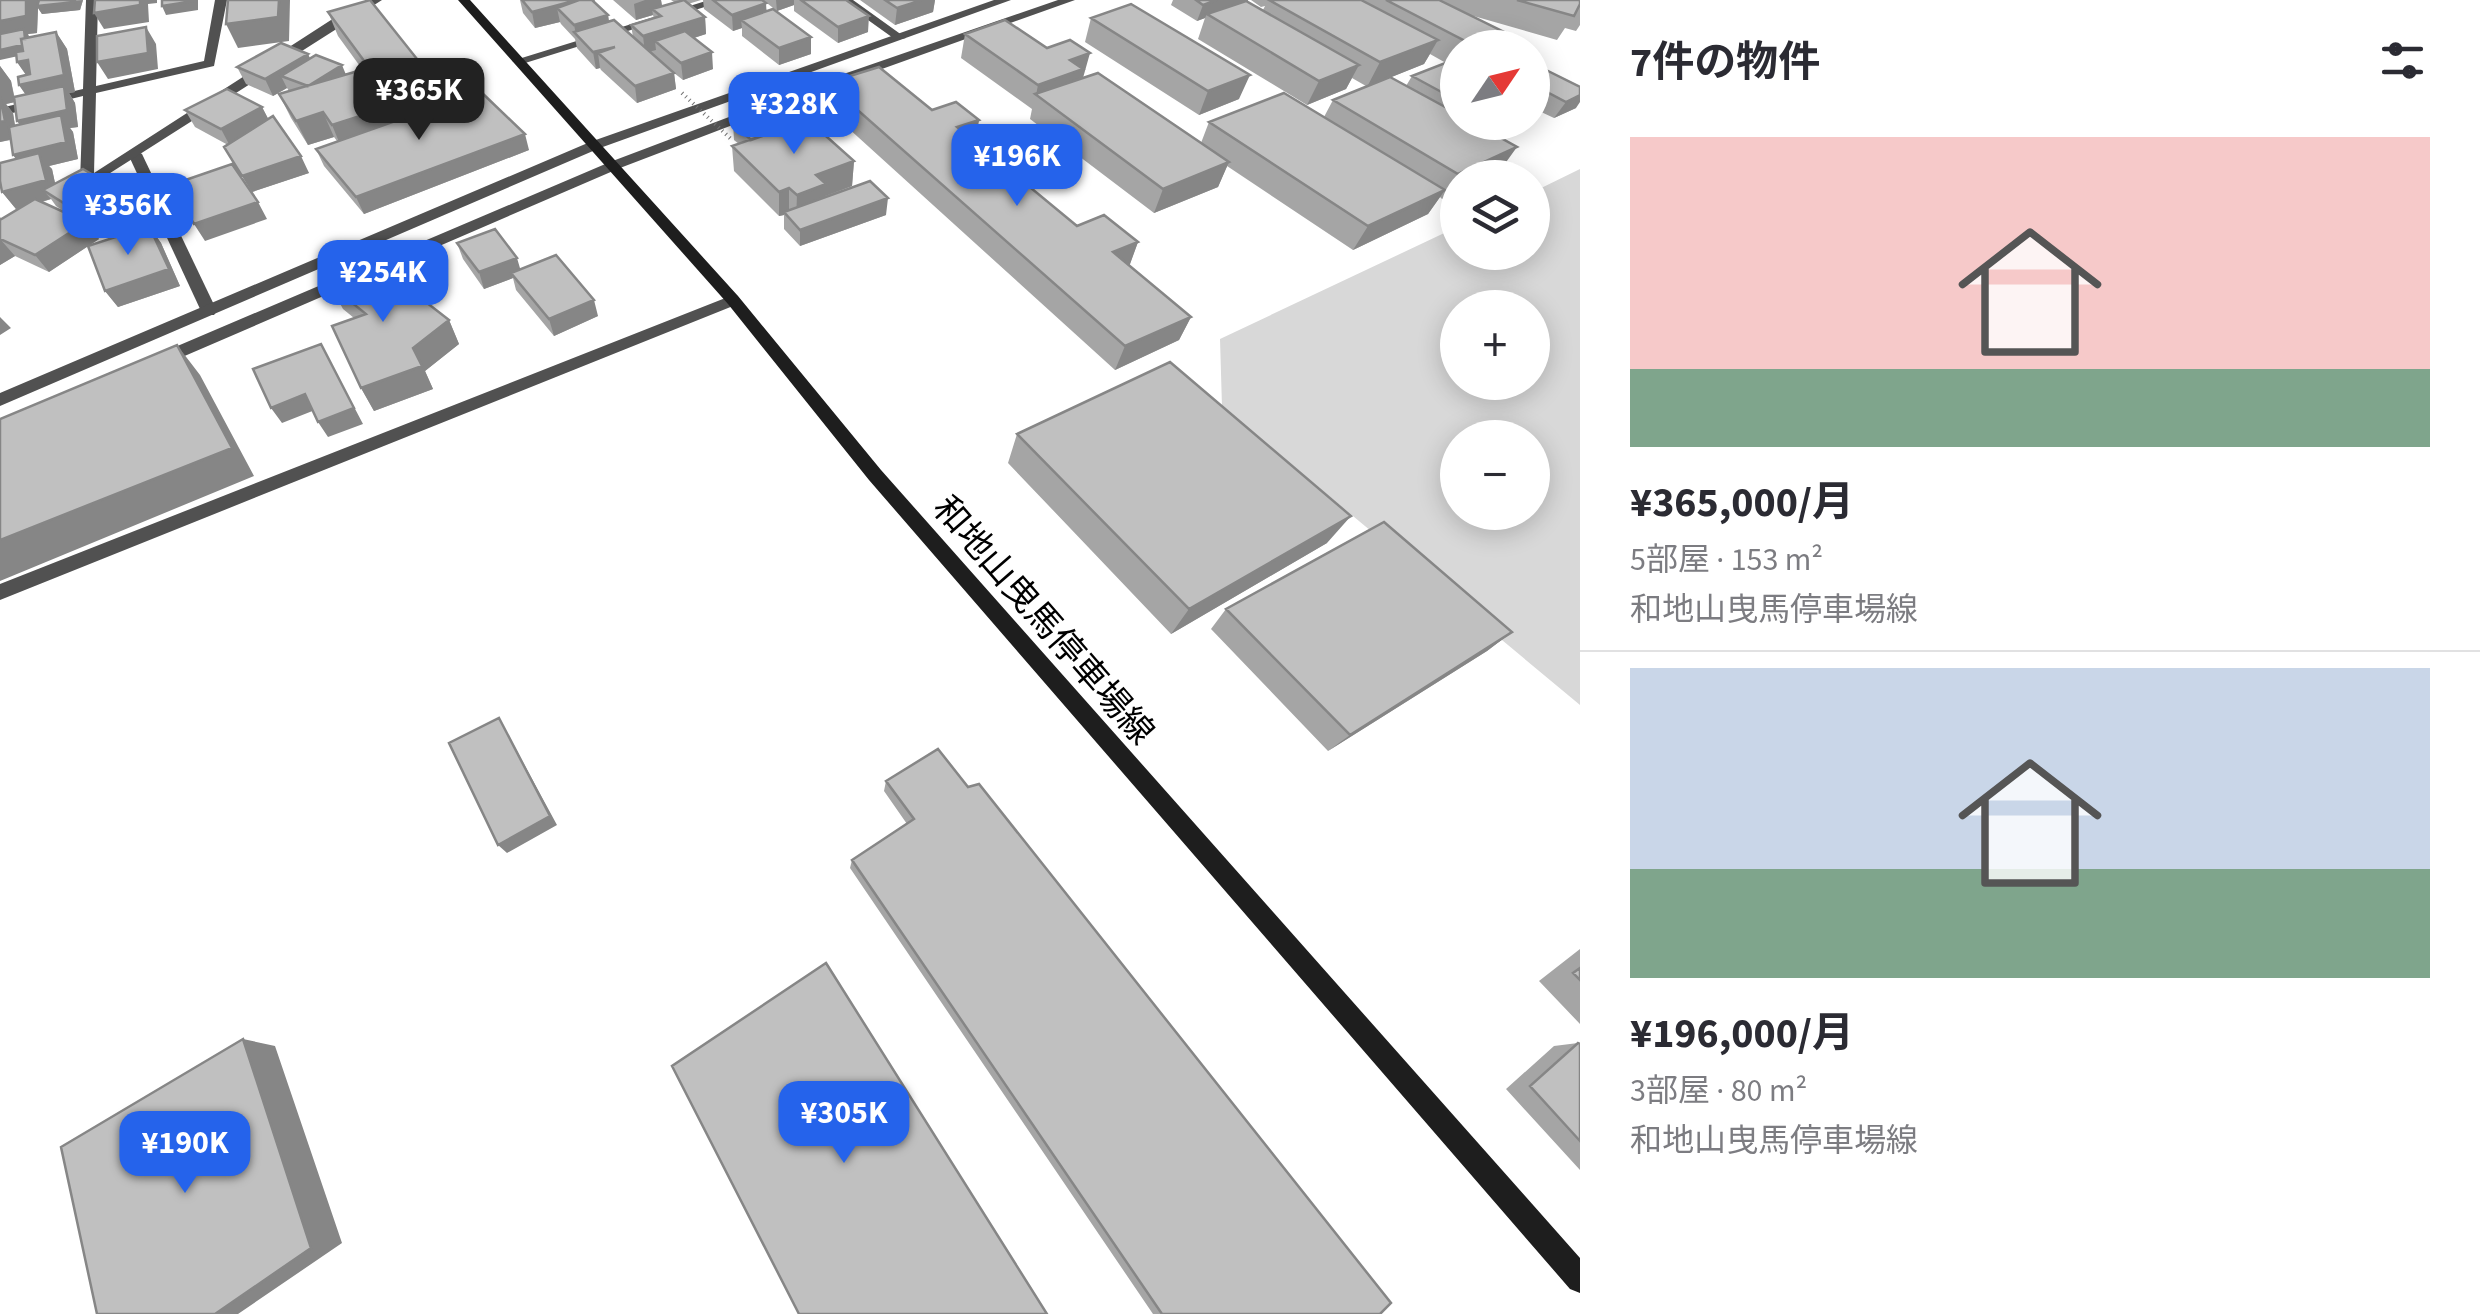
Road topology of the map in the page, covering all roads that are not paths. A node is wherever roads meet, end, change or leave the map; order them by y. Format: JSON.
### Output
{"nodes":[{"id":1,"x":92,"y":0,"type":"edge"},
{"id":2,"x":221,"y":0,"type":"edge"},
{"id":3,"x":376,"y":0,"type":"edge"},
{"id":4,"x":464,"y":0,"type":"edge"},
{"id":5,"x":660,"y":0,"type":"edge"},
{"id":6,"x":721,"y":0,"type":"edge"},
{"id":7,"x":846,"y":0,"type":"edge"},
{"id":8,"x":1005,"y":0,"type":"edge"},
{"id":9,"x":1069,"y":0,"type":"edge"},
{"id":10,"x":678,"y":14,"type":"junction"},
{"id":11,"x":900,"y":38,"type":"junction"},
{"id":12,"x":518,"y":61,"type":"junction"},
{"id":13,"x":89,"y":92,"type":"junction"},
{"id":14,"x":0,"y":112,"type":"edge"},
{"id":15,"x":594,"y":144,"type":"junction"},
{"id":16,"x":135,"y":154,"type":"junction"},
{"id":17,"x":616,"y":166,"type":"junction"},
{"id":18,"x":87,"y":184,"type":"junction"},
{"id":19,"x":58,"y":202,"type":"edge"},
{"id":20,"x":733,"y":300,"type":"junction"},
{"id":21,"x":208,"y":311,"type":"junction"},
{"id":22,"x":142,"y":367,"type":"edge"},
{"id":23,"x":0,"y":400,"type":"edge"},
{"id":24,"x":0,"y":592,"type":"edge"},
{"id":25,"x":1580,"y":1279,"type":"edge"}],
"edges":[{"from":1,"to":13,"type":"street"},
{"from":2,"to":13,"type":"street"},
{"from":3,"to":16,"type":"street"},
{"from":4,"to":12,"type":"main road","name":"和地山曳馬停車場線"},
{"from":5,"to":10,"type":"street"},
{"from":6,"to":10,"type":"street"},
{"from":7,"to":11,"type":"street"},
{"from":8,"to":11,"type":"street"},
{"from":9,"to":17,"type":"street"},
{"from":10,"to":12,"type":"street"},
{"from":11,"to":15,"type":"street"},
{"from":12,"to":15,"type":"main road","name":"和地山曳馬停車場線"},
{"from":13,"to":14,"type":"street"},
{"from":13,"to":18,"type":"street"},
{"from":15,"to":17,"type":"main road","name":"和地山曳馬停車場線"},
{"from":15,"to":21,"type":"street"},
{"from":16,"to":18,"type":"street"},
{"from":16,"to":21,"type":"street"},
{"from":17,"to":20,"type":"main road","name":"和地山曳馬停車場線"},
{"from":17,"to":22,"type":"street"},
{"from":18,"to":19,"type":"street"},
{"from":20,"to":24,"type":"street"},
{"from":20,"to":25,"type":"main road","name":"和地山曳馬停車場線"},
{"from":21,"to":23,"type":"street"}]}
